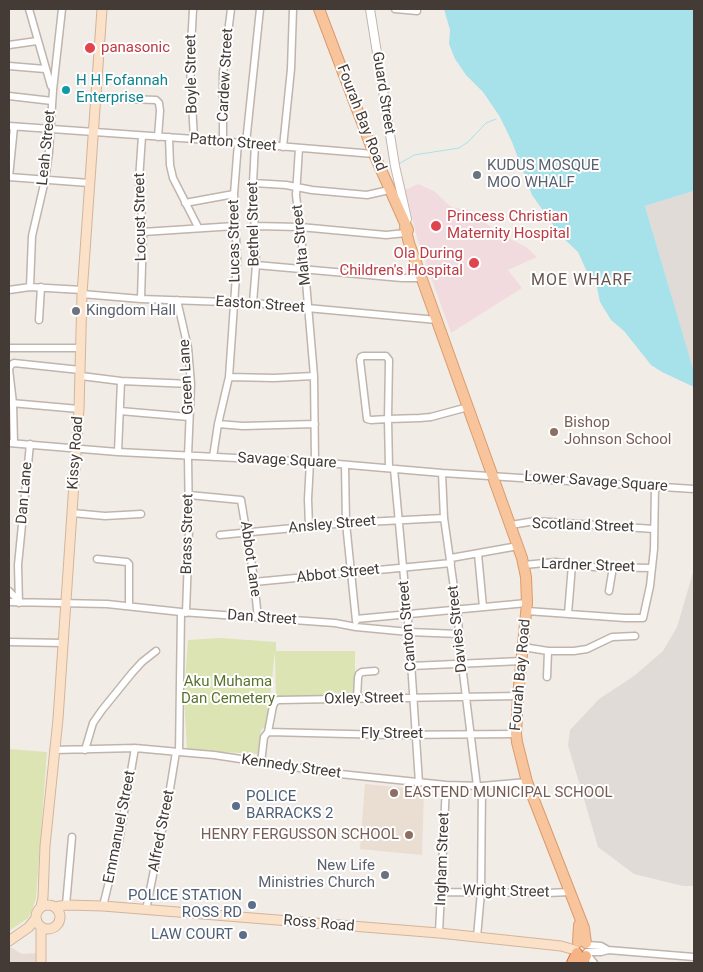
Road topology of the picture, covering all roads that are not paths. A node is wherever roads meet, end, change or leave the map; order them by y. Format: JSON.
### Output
{"nodes":[{"id":1,"x":29,"y":9,"type":"edge"},
{"id":2,"x":62,"y":9,"type":"edge"},
{"id":3,"x":102,"y":9,"type":"edge"},
{"id":4,"x":193,"y":9,"type":"edge"},
{"id":5,"x":231,"y":9,"type":"edge"},
{"id":6,"x":260,"y":9,"type":"edge"},
{"id":7,"x":292,"y":9,"type":"edge"},
{"id":8,"x":319,"y":9,"type":"edge"},
{"id":9,"x":370,"y":9,"type":"edge"},
{"id":10,"x":395,"y":9,"type":"edge"},
{"id":11,"x":417,"y":11,"type":"dead end"},
{"id":12,"x":36,"y":40,"type":"junction"},
{"id":13,"x":9,"y":45,"type":"edge"},
{"id":14,"x":9,"y":66,"type":"edge"},
{"id":15,"x":45,"y":69,"type":"junction"},
{"id":16,"x":52,"y":90,"type":"junction"},
{"id":17,"x":9,"y":96,"type":"edge"},
{"id":18,"x":96,"y":98,"type":"junction"},
{"id":19,"x":52,"y":101,"type":"junction"},
{"id":20,"x":11,"y":127,"type":"edge"},
{"id":21,"x":50,"y":130,"type":"junction"},
{"id":22,"x":93,"y":132,"type":"junction"},
{"id":23,"x":142,"y":136,"type":"junction"},
{"id":24,"x":158,"y":137,"type":"junction"},
{"id":25,"x":169,"y":137,"type":"junction"},
{"id":26,"x":194,"y":139,"type":"junction"},
{"id":27,"x":224,"y":142,"type":"junction"},
{"id":28,"x":238,"y":143,"type":"junction"},
{"id":29,"x":246,"y":143,"type":"junction"},
{"id":30,"x":255,"y":144,"type":"junction"},
{"id":31,"x":283,"y":147,"type":"junction"},
{"id":32,"x":299,"y":148,"type":"junction"},
{"id":33,"x":374,"y":154,"type":"junction"},
{"id":34,"x":9,"y":177,"type":"edge"},
{"id":35,"x":45,"y":180,"type":"junction"},
{"id":36,"x":89,"y":183,"type":"junction"},
{"id":37,"x":253,"y":183,"type":"junction"},
{"id":38,"x":296,"y":186,"type":"junction"},
{"id":39,"x":389,"y":190,"type":"junction"},
{"id":40,"x":234,"y":194,"type":"junction"},
{"id":41,"x":185,"y":203,"type":"junction"},
{"id":42,"x":234,"y":226,"type":"junction"},
{"id":43,"x":254,"y":226,"type":"junction"},
{"id":44,"x":198,"y":227,"type":"junction"},
{"id":45,"x":300,"y":227,"type":"junction"},
{"id":46,"x":407,"y":231,"type":"junction"},
{"id":47,"x":143,"y":232,"type":"junction"},
{"id":48,"x":256,"y":265,"type":"junction"},
{"id":49,"x":306,"y":270,"type":"junction"},
{"id":50,"x":422,"y":278,"type":"junction"},
{"id":51,"x":30,"y":287,"type":"junction"},
{"id":52,"x":41,"y":287,"type":"junction"},
{"id":53,"x":9,"y":290,"type":"edge"},
{"id":54,"x":82,"y":292,"type":"junction"},
{"id":55,"x":141,"y":299,"type":"junction"},
{"id":56,"x":177,"y":300,"type":"junction"},
{"id":57,"x":235,"y":302,"type":"junction"},
{"id":58,"x":253,"y":303,"type":"junction"},
{"id":59,"x":308,"y":308,"type":"junction"},
{"id":60,"x":39,"y":320,"type":"dead end"},
{"id":61,"x":437,"y":320,"type":"junction"},
{"id":62,"x":9,"y":348,"type":"edge"},
{"id":63,"x":79,"y":348,"type":"junction"},
{"id":64,"x":80,"y":373,"type":"junction"},
{"id":65,"x":314,"y":376,"type":"junction"},
{"id":66,"x":229,"y":377,"type":"junction"},
{"id":67,"x":121,"y":382,"type":"junction"},
{"id":68,"x":191,"y":384,"type":"junction"},
{"id":69,"x":464,"y":389,"type":"junction"},
{"id":70,"x":11,"y":403,"type":"edge"},
{"id":71,"x":468,"y":407,"type":"junction"},
{"id":72,"x":79,"y":409,"type":"junction"},
{"id":73,"x":120,"y":411,"type":"junction"},
{"id":74,"x":189,"y":417,"type":"junction"},
{"id":75,"x":388,"y":419,"type":"junction"},
{"id":76,"x":218,"y":424,"type":"junction"},
{"id":77,"x":315,"y":424,"type":"junction"},
{"id":78,"x":11,"y":443,"type":"edge"},
{"id":79,"x":30,"y":444,"type":"junction"},
{"id":80,"x":486,"y":447,"type":"junction"},
{"id":81,"x":76,"y":449,"type":"junction"},
{"id":82,"x":118,"y":452,"type":"junction"},
{"id":83,"x":188,"y":456,"type":"junction"},
{"id":84,"x":213,"y":458,"type":"junction"},
{"id":85,"x":312,"y":462,"type":"junction"},
{"id":86,"x":346,"y":464,"type":"junction"},
{"id":87,"x":392,"y":469,"type":"junction"},
{"id":88,"x":442,"y":473,"type":"junction"},
{"id":89,"x":495,"y":478,"type":"junction"},
{"id":90,"x":655,"y":486,"type":"junction"},
{"id":91,"x":694,"y":489,"type":"edge"},
{"id":92,"x":189,"y":495,"type":"junction"},
{"id":93,"x":72,"y":513,"type":"junction"},
{"id":94,"x":141,"y":514,"type":"dead end"},
{"id":95,"x":444,"y":518,"type":"junction"},
{"id":96,"x":398,"y":520,"type":"junction"},
{"id":97,"x":346,"y":523,"type":"junction"},
{"id":98,"x":511,"y":526,"type":"junction"},
{"id":99,"x":309,"y":527,"type":"junction"},
{"id":100,"x":654,"y":529,"type":"junction"},
{"id":101,"x":247,"y":533,"type":"junction"},
{"id":102,"x":220,"y":536,"type":"dead end"},
{"id":103,"x":518,"y":546,"type":"junction"},
{"id":104,"x":478,"y":554,"type":"junction"},
{"id":105,"x":97,"y":560,"type":"dead end"},
{"id":106,"x":451,"y":560,"type":"junction"},
{"id":107,"x":524,"y":565,"type":"junction"},
{"id":108,"x":572,"y":565,"type":"junction"},
{"id":109,"x":613,"y":567,"type":"junction"},
{"id":110,"x":403,"y":568,"type":"junction"},
{"id":111,"x":652,"y":568,"type":"junction"},
{"id":112,"x":351,"y":574,"type":"junction"},
{"id":113,"x":254,"y":582,"type":"junction"},
{"id":114,"x":9,"y":591,"type":"edge"},
{"id":115,"x":609,"y":591,"type":"dead end"},
{"id":116,"x":18,"y":601,"type":"junction"},
{"id":117,"x":9,"y":602,"type":"edge"},
{"id":118,"x":66,"y":603,"type":"junction"},
{"id":119,"x":129,"y":606,"type":"junction"},
{"id":120,"x":483,"y":607,"type":"junction"},
{"id":121,"x":527,"y":607,"type":"junction"},
{"id":122,"x":457,"y":609,"type":"junction"},
{"id":123,"x":183,"y":612,"type":"junction"},
{"id":124,"x":568,"y":614,"type":"junction"},
{"id":125,"x":407,"y":615,"type":"junction"},
{"id":126,"x":258,"y":618,"type":"junction"},
{"id":127,"x":356,"y":619,"type":"junction"},
{"id":128,"x":356,"y":627,"type":"junction"},
{"id":129,"x":409,"y":632,"type":"junction"},
{"id":130,"x":459,"y":634,"type":"junction"},
{"id":131,"x":635,"y":636,"type":"dead end"},
{"id":132,"x":9,"y":642,"type":"edge"},
{"id":133,"x":63,"y":643,"type":"junction"},
{"id":134,"x":523,"y":647,"type":"junction"},
{"id":135,"x":156,"y":651,"type":"dead end"},
{"id":136,"x":548,"y":651,"type":"junction"},
{"id":137,"x":522,"y":661,"type":"junction"},
{"id":138,"x":462,"y":665,"type":"junction"},
{"id":139,"x":411,"y":666,"type":"junction"},
{"id":140,"x":375,"y":671,"type":"dead end"},
{"id":141,"x":547,"y":677,"type":"dead end"},
{"id":142,"x":518,"y":696,"type":"junction"},
{"id":143,"x":466,"y":697,"type":"junction"},
{"id":144,"x":414,"y":698,"type":"junction"},
{"id":145,"x":356,"y":699,"type":"junction"},
{"id":146,"x":268,"y":732,"type":"junction"},
{"id":147,"x":416,"y":734,"type":"junction"},
{"id":148,"x":470,"y":734,"type":"junction"},
{"id":149,"x":516,"y":734,"type":"junction"},
{"id":150,"x":135,"y":748,"type":"junction"},
{"id":151,"x":54,"y":750,"type":"junction"},
{"id":152,"x":85,"y":750,"type":"junction"},
{"id":153,"x":177,"y":752,"type":"junction"},
{"id":154,"x":260,"y":762,"type":"junction"},
{"id":155,"x":419,"y":782,"type":"junction"},
{"id":156,"x":527,"y":782,"type":"junction"},
{"id":157,"x":446,"y":785,"type":"junction"},
{"id":158,"x":479,"y":786,"type":"junction"},
{"id":159,"x":72,"y":837,"type":"dead end"},
{"id":160,"x":442,"y":892,"type":"junction"},
{"id":161,"x":481,"y":892,"type":"junction"},
{"id":162,"x":570,"y":892,"type":"junction"},
{"id":163,"x":47,"y":904,"type":"junction"},
{"id":164,"x":66,"y":905,"type":"junction"},
{"id":165,"x":77,"y":905,"type":"junction"},
{"id":166,"x":103,"y":906,"type":"junction"},
{"id":167,"x":146,"y":910,"type":"junction"},
{"id":168,"x":60,"y":916,"type":"junction"},
{"id":169,"x":41,"y":925,"type":"junction"},
{"id":170,"x":439,"y":933,"type":"junction"},
{"id":171,"x":477,"y":937,"type":"junction"},
{"id":172,"x":9,"y":941,"type":"edge"},
{"id":173,"x":583,"y":951,"type":"edge"},
{"id":174,"x":694,"y":956,"type":"edge"},
{"id":175,"x":41,"y":963,"type":"edge"},
{"id":176,"x":572,"y":963,"type":"edge"}],
"edges":[{"from":1,"to":12,"type":"street"},
{"from":2,"to":16,"type":"street","name":"Leah Street"},
{"from":3,"to":18,"type":"main road","name":"Kissy Road"},
{"from":4,"to":26,"type":"street","name":"Boyle Street"},
{"from":5,"to":27,"type":"street","name":"Cardew Street"},
{"from":6,"to":29,"type":"street"},
{"from":7,"to":31,"type":"street"},
{"from":8,"to":33,"type":"main road","name":"Fourah Bay Road"},
{"from":9,"to":46,"type":"street","name":"Guard Street"},
{"from":10,"to":11,"type":"street"},
{"from":12,"to":13,"type":"street"},
{"from":12,"to":15,"type":"street"},
{"from":14,"to":15,"type":"street"},
{"from":15,"to":16,"type":"street"},
{"from":16,"to":19,"type":"street","name":"Leah Street"},
{"from":17,"to":19,"type":"street"},
{"from":18,"to":22,"type":"main road","name":"Kissy Road"},
{"from":18,"to":24,"type":"street"},
{"from":19,"to":21,"type":"street","name":"Leah Street"},
{"from":20,"to":21,"type":"street","name":"Patton Street"},
{"from":20,"to":34,"type":"street"},
{"from":21,"to":22,"type":"street","name":"Patton Street"},
{"from":21,"to":35,"type":"street","name":"Leah Street"},
{"from":22,"to":23,"type":"street","name":"Patton Street"},
{"from":22,"to":36,"type":"main road","name":"Kissy Road"},
{"from":23,"to":24,"type":"street","name":"Patton Street"},
{"from":23,"to":47,"type":"street","name":"Locust Street"},
{"from":24,"to":25,"type":"street","name":"Patton Street"},
{"from":25,"to":26,"type":"street","name":"Patton Street"},
{"from":25,"to":41,"type":"street"},
{"from":26,"to":27,"type":"street","name":"Patton Street"},
{"from":27,"to":28,"type":"street","name":"Patton Street"},
{"from":28,"to":29,"type":"street","name":"Patton Street"},
{"from":28,"to":40,"type":"street","name":"Lucas Street"},
{"from":29,"to":30,"type":"street","name":"Patton Street"},
{"from":30,"to":31,"type":"street","name":"Patton Street"},
{"from":30,"to":37,"type":"street","name":"Bethel Street"},
{"from":31,"to":32,"type":"street","name":"Patton Street"},
{"from":32,"to":33,"type":"street","name":"Patton Street"},
{"from":32,"to":38,"type":"street","name":"Malta Street"},
{"from":33,"to":39,"type":"main road","name":"Fourah Bay Road"},
{"from":34,"to":35,"type":"street"},
{"from":35,"to":36,"type":"street"},
{"from":35,"to":51,"type":"street","name":"Leah Street"},
{"from":36,"to":54,"type":"main road","name":"Kissy Road"},
{"from":37,"to":38,"type":"street"},
{"from":37,"to":43,"type":"street","name":"Bethel Street"},
{"from":38,"to":39,"type":"street"},
{"from":38,"to":45,"type":"street","name":"Malta Street"},
{"from":39,"to":46,"type":"main road","name":"Fourah Bay Road"},
{"from":40,"to":41,"type":"street"},
{"from":40,"to":42,"type":"street","name":"Lucas Street"},
{"from":41,"to":44,"type":"street"},
{"from":42,"to":44,"type":"street"},
{"from":42,"to":57,"type":"street","name":"Lucas Street"},
{"from":43,"to":45,"type":"street"},
{"from":43,"to":48,"type":"street","name":"Bethel Street"},
{"from":44,"to":47,"type":"street"},
{"from":45,"to":46,"type":"street"},
{"from":45,"to":49,"type":"street","name":"Malta Street"},
{"from":46,"to":50,"type":"main road","name":"Fourah Bay Road"},
{"from":46,"to":69,"type":"main road","name":"Fourah Bay Road"},
{"from":47,"to":55,"type":"street","name":"Locust Street"},
{"from":48,"to":49,"type":"street"},
{"from":48,"to":58,"type":"street","name":"Bethel Street"},
{"from":49,"to":50,"type":"street"},
{"from":49,"to":59,"type":"street","name":"Malta Street"},
{"from":50,"to":61,"type":"main road","name":"Fourah Bay Road"},
{"from":51,"to":52,"type":"street","name":"Easton Street"},
{"from":51,"to":53,"type":"street","name":"Easton Street"},
{"from":52,"to":54,"type":"street","name":"Easton Street"},
{"from":52,"to":60,"type":"street"},
{"from":54,"to":55,"type":"street","name":"Easton Street"},
{"from":54,"to":63,"type":"main road","name":"Kissy Road"},
{"from":55,"to":56,"type":"street","name":"Easton Street"},
{"from":56,"to":57,"type":"street","name":"Easton Street"},
{"from":56,"to":68,"type":"street","name":"Green Lane"},
{"from":57,"to":58,"type":"street","name":"Easton Street"},
{"from":57,"to":66,"type":"street","name":"Lucas Street"},
{"from":58,"to":59,"type":"street","name":"Easton Street"},
{"from":59,"to":61,"type":"street","name":"Easton Street"},
{"from":59,"to":65,"type":"street","name":"Malta Street"},
{"from":61,"to":69,"type":"main road","name":"Fourah Bay Road"},
{"from":62,"to":63,"type":"street"},
{"from":63,"to":64,"type":"main road","name":"Kissy Road"},
{"from":64,"to":67,"type":"street"},
{"from":64,"to":70,"type":"street"},
{"from":64,"to":72,"type":"main road","name":"Kissy Road"},
{"from":65,"to":66,"type":"street"},
{"from":65,"to":77,"type":"street","name":"Malta Street"},
{"from":66,"to":76,"type":"street","name":"Lucas Street"},
{"from":67,"to":68,"type":"street"},
{"from":67,"to":73,"type":"street"},
{"from":68,"to":74,"type":"street","name":"Green Lane"},
{"from":69,"to":71,"type":"main road","name":"Fourah Bay Road"},
{"from":69,"to":80,"type":"main road","name":"Fourah Bay Road"},
{"from":70,"to":72,"type":"street"},
{"from":70,"to":78,"type":"street"},
{"from":71,"to":75,"type":"street"},
{"from":71,"to":80,"type":"main road","name":"Fourah Bay Road"},
{"from":72,"to":81,"type":"main road","name":"Kissy Road"},
{"from":73,"to":74,"type":"street"},
{"from":73,"to":82,"type":"street"},
{"from":74,"to":83,"type":"street","name":"Green Lane"},
{"from":75,"to":75,"type":"street","name":"Canton Street"},
{"from":75,"to":87,"type":"street","name":"Canton Street"},
{"from":76,"to":77,"type":"street"},
{"from":76,"to":84,"type":"street","name":"Lucas Street"},
{"from":77,"to":85,"type":"street","name":"Malta Street"},
{"from":78,"to":79,"type":"street","name":"Savage Square"},
{"from":79,"to":81,"type":"street","name":"Savage Square"},
{"from":79,"to":116,"type":"street","name":"Dan Lane"},
{"from":80,"to":89,"type":"main road","name":"Fourah Bay Road"},
{"from":81,"to":82,"type":"street","name":"Savage Square"},
{"from":81,"to":93,"type":"main road","name":"Kissy Road"},
{"from":82,"to":83,"type":"street","name":"Savage Square"},
{"from":83,"to":84,"type":"street","name":"Savage Square"},
{"from":83,"to":92,"type":"street","name":"Brass Street"},
{"from":84,"to":85,"type":"street","name":"Savage Square"},
{"from":85,"to":86,"type":"street","name":"Savage Square"},
{"from":85,"to":99,"type":"street","name":"Malta Street"},
{"from":86,"to":87,"type":"street","name":"Savage Square"},
{"from":86,"to":97,"type":"street"},
{"from":87,"to":88,"type":"street","name":"Savage Square"},
{"from":87,"to":96,"type":"street","name":"Canton Street"},
{"from":88,"to":89,"type":"street","name":"Savage Square"},
{"from":88,"to":95,"type":"street","name":"Davies Street"},
{"from":89,"to":90,"type":"street","name":"Lower Savage Square"},
{"from":89,"to":98,"type":"main road","name":"Fourah Bay Road"},
{"from":90,"to":91,"type":"street","name":"Lower Savage Square"},
{"from":90,"to":100,"type":"street"},
{"from":92,"to":101,"type":"street","name":"Abbot Lane"},
{"from":92,"to":123,"type":"street","name":"Brass Street"},
{"from":93,"to":94,"type":"street"},
{"from":93,"to":118,"type":"main road","name":"Kissy Road"},
{"from":95,"to":96,"type":"street","name":"Ansley Street"},
{"from":95,"to":106,"type":"street","name":"Davies Street"},
{"from":96,"to":97,"type":"street","name":"Ansley Street"},
{"from":96,"to":110,"type":"street","name":"Canton Street"},
{"from":97,"to":99,"type":"street","name":"Ansley Street"},
{"from":97,"to":112,"type":"street"},
{"from":98,"to":100,"type":"street","name":"Scotland Street"},
{"from":98,"to":103,"type":"main road","name":"Fourah Bay Road"},
{"from":99,"to":101,"type":"street","name":"Ansley Street"},
{"from":100,"to":111,"type":"street"},
{"from":101,"to":102,"type":"street","name":"Ansley Street"},
{"from":101,"to":113,"type":"street","name":"Abbot Lane"},
{"from":103,"to":104,"type":"street","name":"Abbot Street"},
{"from":103,"to":107,"type":"main road","name":"Fourah Bay Road"},
{"from":104,"to":106,"type":"street","name":"Abbot Street"},
{"from":104,"to":120,"type":"street"},
{"from":105,"to":119,"type":"street"},
{"from":106,"to":110,"type":"street","name":"Abbot Street"},
{"from":106,"to":122,"type":"street","name":"Davies Street"},
{"from":107,"to":108,"type":"street","name":"Lardner Street"},
{"from":107,"to":121,"type":"main road","name":"Fourah Bay Road"},
{"from":108,"to":109,"type":"street","name":"Lardner Street"},
{"from":108,"to":124,"type":"street"},
{"from":109,"to":111,"type":"street","name":"Lardner Street"},
{"from":109,"to":115,"type":"street"},
{"from":110,"to":112,"type":"street","name":"Abbot Street"},
{"from":110,"to":125,"type":"street","name":"Canton Street"},
{"from":111,"to":124,"type":"street"},
{"from":112,"to":113,"type":"street","name":"Abbot Street"},
{"from":112,"to":127,"type":"street"},
{"from":113,"to":126,"type":"street","name":"Abbot Lane"},
{"from":114,"to":116,"type":"street"},
{"from":116,"to":117,"type":"street","name":"Dan Street"},
{"from":116,"to":118,"type":"street","name":"Dan Street"},
{"from":118,"to":119,"type":"street","name":"Dan Street"},
{"from":118,"to":133,"type":"main road","name":"Kissy Road"},
{"from":119,"to":123,"type":"street","name":"Dan Street"},
{"from":120,"to":121,"type":"street"},
{"from":120,"to":122,"type":"street"},
{"from":121,"to":124,"type":"street"},
{"from":121,"to":134,"type":"main road","name":"Fourah Bay Road"},
{"from":122,"to":125,"type":"street"},
{"from":122,"to":130,"type":"street","name":"Davies Street"},
{"from":123,"to":126,"type":"street","name":"Dan Street"},
{"from":123,"to":153,"type":"street","name":"Brass Street"},
{"from":125,"to":127,"type":"street"},
{"from":125,"to":129,"type":"street","name":"Canton Street"},
{"from":126,"to":128,"type":"street","name":"Dan Street"},
{"from":127,"to":128,"type":"street"},
{"from":128,"to":129,"type":"street","name":"Dan Street"},
{"from":129,"to":130,"type":"street","name":"Dan Street"},
{"from":129,"to":139,"type":"street","name":"Canton Street"},
{"from":130,"to":138,"type":"street","name":"Davies Street"},
{"from":131,"to":136,"type":"street"},
{"from":132,"to":133,"type":"street"},
{"from":133,"to":151,"type":"main road","name":"Kissy Road"},
{"from":134,"to":136,"type":"street"},
{"from":134,"to":137,"type":"main road","name":"Fourah Bay Road"},
{"from":135,"to":152,"type":"street"},
{"from":136,"to":141,"type":"street"},
{"from":137,"to":138,"type":"street"},
{"from":137,"to":142,"type":"main road","name":"Fourah Bay Road"},
{"from":138,"to":139,"type":"street"},
{"from":138,"to":143,"type":"street","name":"Davies Street"},
{"from":139,"to":144,"type":"street","name":"Canton Street"},
{"from":140,"to":145,"type":"street"},
{"from":142,"to":143,"type":"street","name":"Oxley Street"},
{"from":142,"to":149,"type":"main road","name":"Fourah Bay Road"},
{"from":143,"to":144,"type":"street","name":"Oxley Street"},
{"from":143,"to":148,"type":"street","name":"Davies Street"},
{"from":144,"to":145,"type":"street","name":"Oxley Street"},
{"from":144,"to":147,"type":"street","name":"Canton Street"},
{"from":145,"to":146,"type":"street","name":"Oxley Street"},
{"from":146,"to":147,"type":"street","name":"Fly Street"},
{"from":146,"to":154,"type":"street","name":"Oxley Street"},
{"from":147,"to":148,"type":"street","name":"Fly Street"},
{"from":147,"to":155,"type":"street","name":"Canton Street"},
{"from":148,"to":149,"type":"street","name":"Fly Street"},
{"from":148,"to":158,"type":"street","name":"Davies Street"},
{"from":149,"to":156,"type":"main road","name":"Fourah Bay Road"},
{"from":150,"to":152,"type":"street","name":"Kennedy Street"},
{"from":150,"to":153,"type":"street","name":"Kennedy Street"},
{"from":150,"to":166,"type":"street","name":"Emmanuel Street"},
{"from":151,"to":152,"type":"street","name":"Kennedy Street"},
{"from":151,"to":163,"type":"main road","name":"Kissy Road"},
{"from":153,"to":154,"type":"street","name":"Kennedy Street"},
{"from":153,"to":167,"type":"street","name":"Alfred Street"},
{"from":154,"to":155,"type":"street","name":"Kennedy Street"},
{"from":155,"to":157,"type":"street","name":"Kennedy Street"},
{"from":156,"to":158,"type":"street","name":"Kennedy Street"},
{"from":156,"to":162,"type":"main road","name":"Fourah Bay Road"},
{"from":157,"to":158,"type":"street","name":"Kennedy Street"},
{"from":157,"to":160,"type":"street","name":"Ingham Street"},
{"from":158,"to":161,"type":"street","name":"Davies Street"},
{"from":159,"to":164,"type":"street"},
{"from":160,"to":161,"type":"street","name":"Wright Street"},
{"from":160,"to":170,"type":"street","name":"Ingham Street"},
{"from":161,"to":162,"type":"street","name":"Wright Street"},
{"from":161,"to":171,"type":"street","name":"Davies Street"},
{"from":162,"to":173,"type":"main road","name":"Fourah Bay Road"},
{"from":163,"to":164,"type":"main road","name":"Ross Road"},
{"from":163,"to":168,"type":"main road"},
{"from":163,"to":169,"type":"main road"},
{"from":164,"to":165,"type":"main road","name":"Ross Road"},
{"from":165,"to":166,"type":"main road","name":"Ross Road"},
{"from":165,"to":168,"type":"main road"},
{"from":166,"to":167,"type":"main road","name":"Ross Road"},
{"from":167,"to":170,"type":"main road","name":"Ross Road"},
{"from":168,"to":169,"type":"main road"},
{"from":169,"to":172,"type":"main road"},
{"from":169,"to":175,"type":"main road"},
{"from":170,"to":171,"type":"main road","name":"Ross Road"},
{"from":171,"to":173,"type":"main road","name":"Ross Road"},
{"from":173,"to":174,"type":"street"},
{"from":173,"to":176,"type":"highway"}]}
